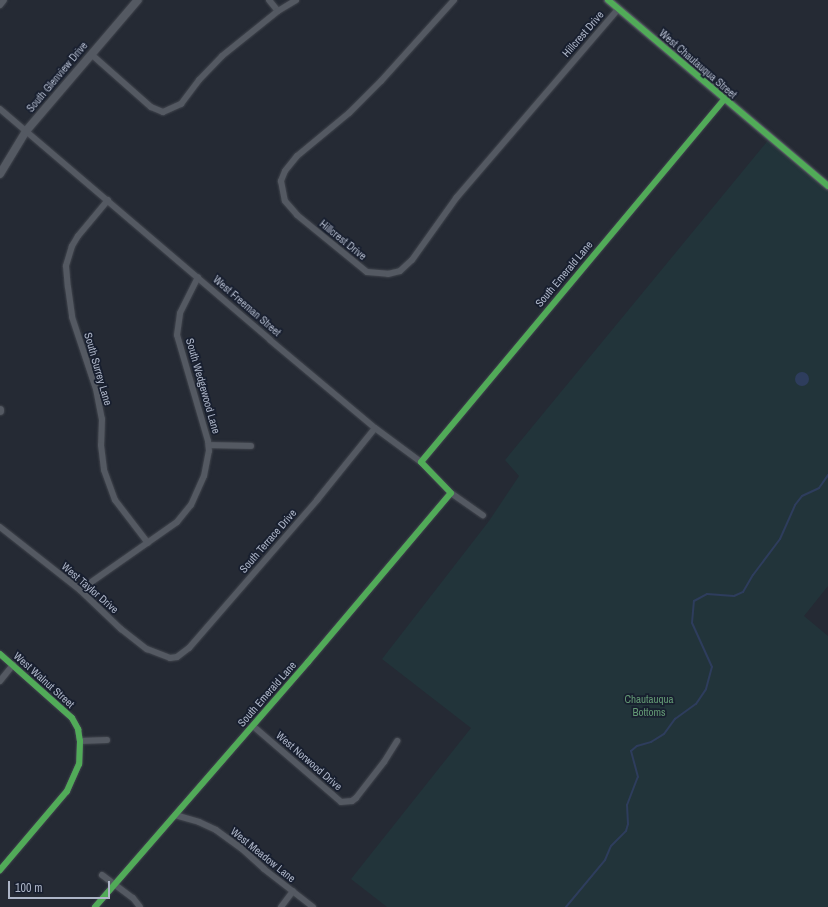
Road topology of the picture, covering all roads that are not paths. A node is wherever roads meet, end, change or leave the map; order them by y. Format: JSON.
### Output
{"nodes":[{"id":1,"x":4,"y":0,"type":"edge"},
{"id":2,"x":138,"y":0,"type":"edge"},
{"id":3,"x":269,"y":0,"type":"edge"},
{"id":4,"x":296,"y":0,"type":"edge"},
{"id":5,"x":454,"y":0,"type":"edge"},
{"id":6,"x":608,"y":0,"type":"edge"},
{"id":7,"x":0,"y":5,"type":"edge"},
{"id":8,"x":618,"y":9,"type":"junction"},
{"id":9,"x":278,"y":11,"type":"junction"},
{"id":10,"x":91,"y":54,"type":"junction"},
{"id":11,"x":724,"y":99,"type":"junction"},
{"id":12,"x":0,"y":109,"type":"edge"},
{"id":13,"x":26,"y":131,"type":"junction"},
{"id":14,"x":0,"y":174,"type":"edge"},
{"id":15,"x":828,"y":186,"type":"edge"},
{"id":16,"x":108,"y":200,"type":"junction"},
{"id":17,"x":198,"y":277,"type":"junction"},
{"id":18,"x":375,"y":428,"type":"junction"},
{"id":19,"x":209,"y":445,"type":"junction"},
{"id":20,"x":251,"y":446,"type":"dead end"},
{"id":21,"x":421,"y":462,"type":"junction"},
{"id":22,"x":451,"y":493,"type":"junction"},
{"id":23,"x":483,"y":515,"type":"dead end"},
{"id":24,"x":0,"y":527,"type":"edge"},
{"id":25,"x":148,"y":543,"type":"junction"},
{"id":26,"x":80,"y":590,"type":"junction"},
{"id":27,"x":0,"y":654,"type":"edge"},
{"id":28,"x":170,"y":658,"type":"joint"},
{"id":29,"x":13,"y":665,"type":"junction"},
{"id":30,"x":0,"y":681,"type":"edge"},
{"id":31,"x":253,"y":726,"type":"junction"},
{"id":32,"x":107,"y":740,"type":"dead end"},
{"id":33,"x":80,"y":741,"type":"junction"},
{"id":34,"x":397,"y":741,"type":"dead end"},
{"id":35,"x":175,"y":815,"type":"junction"},
{"id":36,"x":0,"y":870,"type":"edge"},
{"id":37,"x":102,"y":875,"type":"dead end"},
{"id":38,"x":114,"y":885,"type":"junction"},
{"id":39,"x":293,"y":891,"type":"junction"},
{"id":40,"x":95,"y":907,"type":"edge"},
{"id":41,"x":140,"y":907,"type":"edge"},
{"id":42,"x":281,"y":907,"type":"edge"},
{"id":43,"x":313,"y":907,"type":"edge"}],
"edges":[{"from":1,"to":7,"type":"street"},
{"from":2,"to":10,"type":"street","name":"South Glenview Drive"},
{"from":3,"to":9,"type":"street"},
{"from":4,"to":9,"type":"street"},
{"from":5,"to":8,"type":"street","name":"Hillcrest Drive"},
{"from":6,"to":8,"type":"street","name":"West Chautauqua Street"},
{"from":8,"to":11,"type":"street","name":"West Chautauqua Street"},
{"from":9,"to":10,"type":"street"},
{"from":10,"to":13,"type":"street","name":"South Glenview Drive"},
{"from":11,"to":15,"type":"street","name":"West Chautauqua Street"},
{"from":11,"to":21,"type":"street","name":"South Emerald Lane"},
{"from":12,"to":13,"type":"street","name":"West Freeman Street"},
{"from":13,"to":14,"type":"street","name":"South Glenview Drive"},
{"from":13,"to":16,"type":"street","name":"West Freeman Street"},
{"from":16,"to":17,"type":"street","name":"West Freeman Street"},
{"from":16,"to":25,"type":"street","name":"South Surrey Lane"},
{"from":17,"to":18,"type":"street","name":"West Freeman Street"},
{"from":17,"to":19,"type":"street","name":"South Wedgewood Lane"},
{"from":18,"to":21,"type":"street","name":"West Freeman Street"},
{"from":18,"to":28,"type":"street","name":"South Terrace Drive"},
{"from":19,"to":20,"type":"street"},
{"from":19,"to":25,"type":"street","name":"South Wedgewood Lane"},
{"from":21,"to":22,"type":"street","name":"West Freeman Street"},
{"from":22,"to":23,"type":"street","name":"West Freeman Street"},
{"from":22,"to":31,"type":"street","name":"South Emerald Lane"},
{"from":24,"to":26,"type":"street","name":"West Taylor Drive"},
{"from":25,"to":26,"type":"street","name":"South Wedgewood Lane"},
{"from":26,"to":28,"type":"street","name":"West Taylor Drive"},
{"from":27,"to":29,"type":"street","name":"West Walnut Street"},
{"from":29,"to":30,"type":"street"},
{"from":29,"to":33,"type":"street","name":"West Walnut Street"},
{"from":31,"to":34,"type":"street","name":"West Norwood Drive"},
{"from":31,"to":35,"type":"street","name":"South Emerald Lane"},
{"from":32,"to":33,"type":"street"},
{"from":33,"to":36,"type":"street"},
{"from":35,"to":38,"type":"street","name":"South Emerald Lane"},
{"from":35,"to":39,"type":"street","name":"West Meadow Lane"},
{"from":37,"to":38,"type":"street"},
{"from":38,"to":40,"type":"street","name":"South Emerald Lane"},
{"from":38,"to":41,"type":"street"},
{"from":39,"to":42,"type":"street"},
{"from":39,"to":43,"type":"street","name":"West Meadow Lane"}]}
